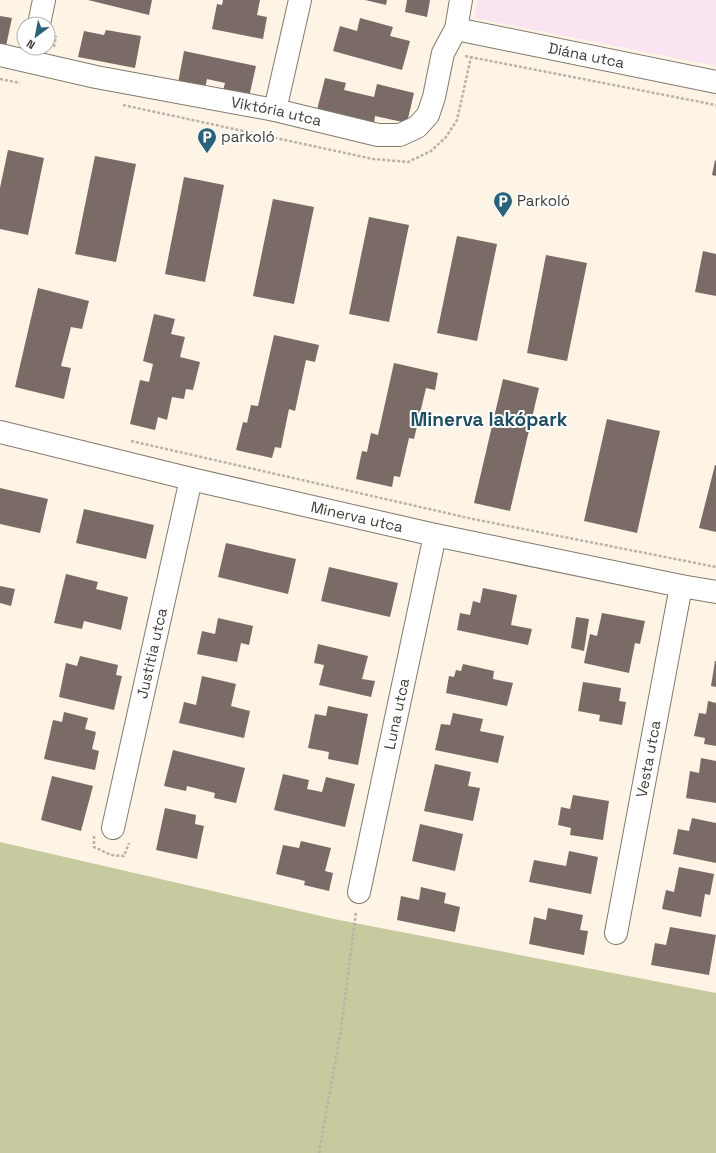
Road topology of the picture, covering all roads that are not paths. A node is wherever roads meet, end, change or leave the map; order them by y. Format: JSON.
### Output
{"nodes":[{"id":1,"x":44,"y":0,"type":"edge"},
{"id":2,"x":300,"y":0,"type":"edge"},
{"id":3,"x":461,"y":0,"type":"edge"},
{"id":4,"x":46,"y":16,"type":"edge"},
{"id":5,"x":456,"y":29,"type":"junction"},
{"id":6,"x":0,"y":55,"type":"edge"},
{"id":7,"x":38,"y":58,"type":"edge"},
{"id":8,"x":716,"y":82,"type":"edge"},
{"id":9,"x":275,"y":110,"type":"junction"},
{"id":10,"x":0,"y":432,"type":"edge"},
{"id":11,"x":191,"y":479,"type":"junction"},
{"id":12,"x":435,"y":535,"type":"junction"},
{"id":13,"x":681,"y":586,"type":"junction"},
{"id":14,"x":716,"y":592,"type":"edge"},
{"id":15,"x":113,"y":828,"type":"dead end"},
{"id":16,"x":359,"y":892,"type":"dead end"},
{"id":17,"x":616,"y":933,"type":"dead end"}],
"edges":[{"from":1,"to":4,"type":"street"},
{"from":2,"to":9,"type":"street"},
{"from":3,"to":5,"type":"street","name":"Viktória utca"},
{"from":5,"to":8,"type":"street","name":"Diána utca"},
{"from":5,"to":9,"type":"street","name":"Viktória utca"},
{"from":6,"to":7,"type":"street","name":"Viktória utca"},
{"from":7,"to":9,"type":"street","name":"Viktória utca"},
{"from":10,"to":11,"type":"street","name":"Minerva utca"},
{"from":11,"to":12,"type":"street","name":"Minerva utca"},
{"from":11,"to":15,"type":"street","name":"Justitia utca"},
{"from":12,"to":13,"type":"street","name":"Minerva utca"},
{"from":12,"to":16,"type":"street","name":"Luna utca"},
{"from":13,"to":14,"type":"street","name":"Minerva utca"},
{"from":13,"to":17,"type":"street","name":"Vesta utca"}]}
